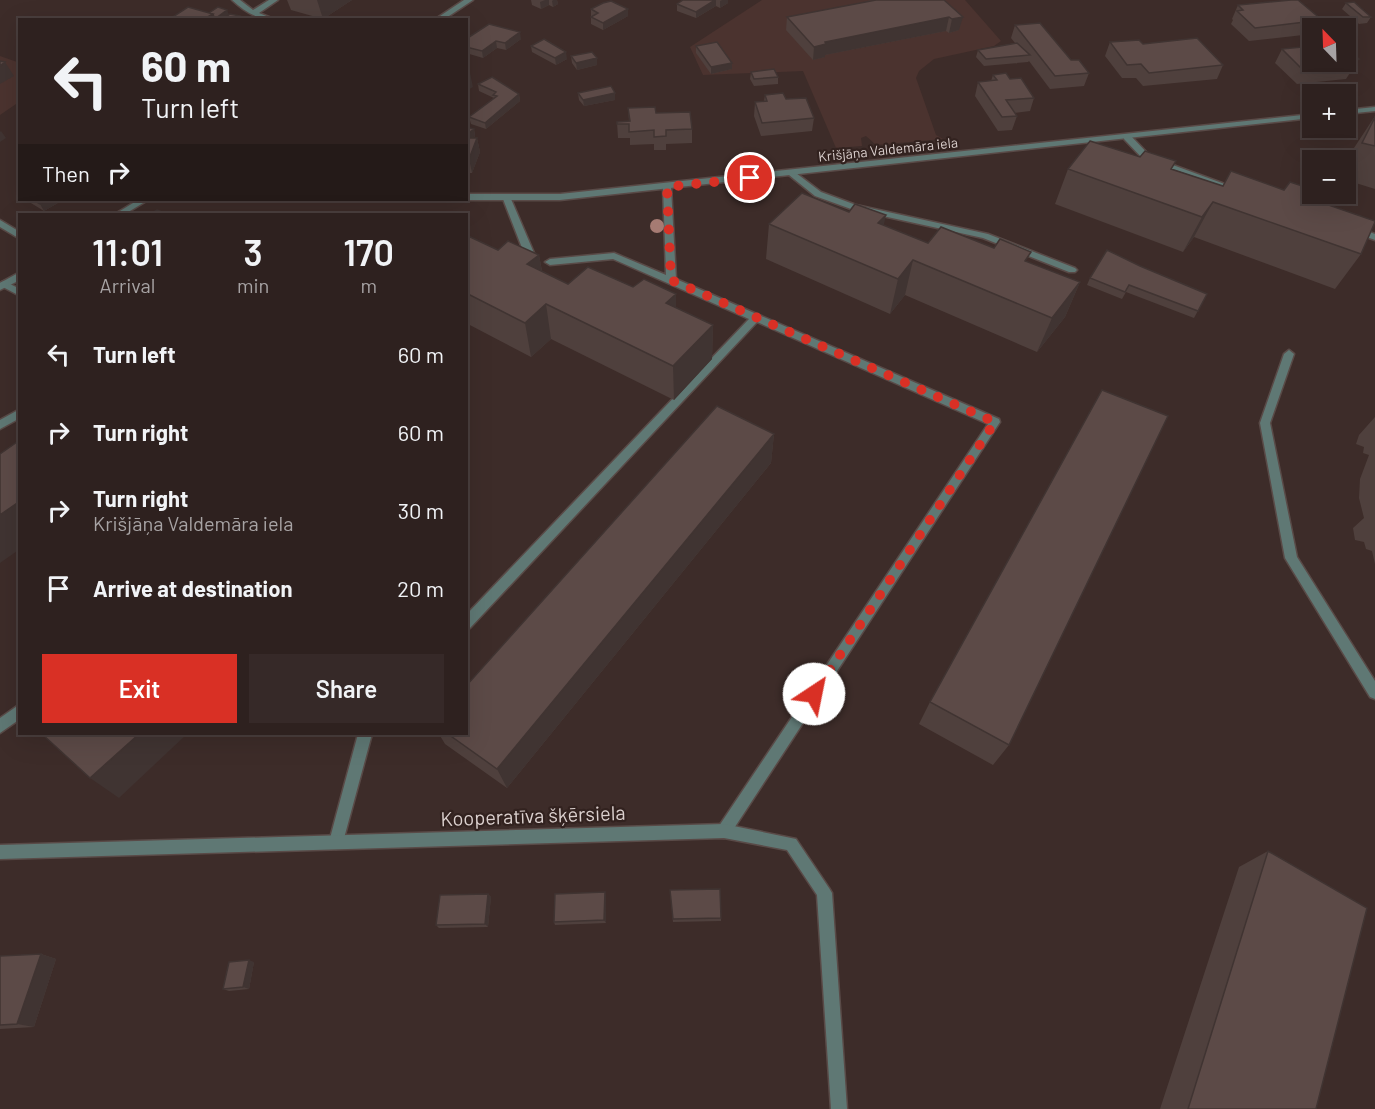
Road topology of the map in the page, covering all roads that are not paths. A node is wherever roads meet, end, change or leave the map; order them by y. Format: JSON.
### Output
{"nodes":[{"id":1,"x":236,"y":0,"type":"edge"},
{"id":2,"x":274,"y":0,"type":"edge"},
{"id":3,"x":469,"y":0,"type":"edge"},
{"id":4,"x":254,"y":13,"type":"junction"},
{"id":5,"x":268,"y":18,"type":"edge"},
{"id":6,"x":440,"y":18,"type":"edge"},
{"id":7,"x":1375,"y":109,"type":"edge"},
{"id":8,"x":1356,"y":111,"type":"edge"},
{"id":9,"x":1302,"y":117,"type":"edge"},
{"id":10,"x":1127,"y":137,"type":"junction"},
{"id":11,"x":792,"y":173,"type":"junction"},
{"id":12,"x":667,"y":187,"type":"junction"},
{"id":13,"x":1245,"y":192,"type":"edge"},
{"id":14,"x":468,"y":197,"type":"edge"},
{"id":15,"x":507,"y":199,"type":"junction"},
{"id":16,"x":142,"y":201,"type":"edge"},
{"id":17,"x":121,"y":213,"type":"edge"},
{"id":18,"x":0,"y":223,"type":"edge"},
{"id":19,"x":1342,"y":226,"type":"edge"},
{"id":20,"x":18,"y":235,"type":"edge"},
{"id":21,"x":1375,"y":237,"type":"edge"},
{"id":22,"x":529,"y":253,"type":"edge"},
{"id":23,"x":550,"y":262,"type":"dead end"},
{"id":24,"x":1072,"y":270,"type":"dead end"},
{"id":25,"x":18,"y":276,"type":"edge"},
{"id":26,"x":671,"y":280,"type":"junction"},
{"id":27,"x":2,"y":286,"type":"edge"},
{"id":28,"x":18,"y":292,"type":"edge"},
{"id":29,"x":756,"y":317,"type":"junction"},
{"id":30,"x":1289,"y":354,"type":"dead end"},
{"id":31,"x":18,"y":414,"type":"edge"},
{"id":32,"x":0,"y":424,"type":"edge"},
{"id":33,"x":468,"y":622,"type":"edge"},
{"id":34,"x":1375,"y":693,"type":"edge"},
{"id":35,"x":18,"y":712,"type":"edge"},
{"id":36,"x":0,"y":727,"type":"edge"},
{"id":37,"x":365,"y":735,"type":"edge"},
{"id":38,"x":724,"y":831,"type":"junction"},
{"id":39,"x":336,"y":842,"type":"junction"},
{"id":40,"x":0,"y":852,"type":"edge"},
{"id":41,"x":840,"y":1109,"type":"edge"}],
"edges":[{"from":1,"to":4,"type":"street"},
{"from":2,"to":4,"type":"street"},
{"from":3,"to":6,"type":"street"},
{"from":4,"to":5,"type":"street"},
{"from":7,"to":8,"type":"street"},
{"from":9,"to":10,"type":"street","name":"Krišjāņa Valdemāra iela"},
{"from":10,"to":11,"type":"street","name":"Krišjāņa Valdemāra iela"},
{"from":10,"to":13,"type":"street"},
{"from":11,"to":12,"type":"street","name":"Krišjāņa Valdemāra iela"},
{"from":11,"to":24,"type":"street"},
{"from":12,"to":15,"type":"street","name":"Krišjāņa Valdemāra iela"},
{"from":12,"to":26,"type":"street"},
{"from":14,"to":15,"type":"street","name":"Krišjāņa Valdemāra iela"},
{"from":15,"to":22,"type":"street"},
{"from":16,"to":17,"type":"street"},
{"from":18,"to":20,"type":"street"},
{"from":19,"to":21,"type":"street"},
{"from":23,"to":26,"type":"street"},
{"from":25,"to":27,"type":"street"},
{"from":26,"to":29,"type":"street"},
{"from":27,"to":28,"type":"street"},
{"from":29,"to":33,"type":"street"},
{"from":29,"to":38,"type":"street"},
{"from":30,"to":34,"type":"street"},
{"from":31,"to":32,"type":"street"},
{"from":35,"to":36,"type":"street"},
{"from":37,"to":39,"type":"street"},
{"from":38,"to":39,"type":"street","name":"Kooperatīva šķērsiela"},
{"from":38,"to":41,"type":"street","name":"Kooperatīva šķērsiela"},
{"from":39,"to":40,"type":"street","name":"Kooperatīva šķērsiela"}]}
